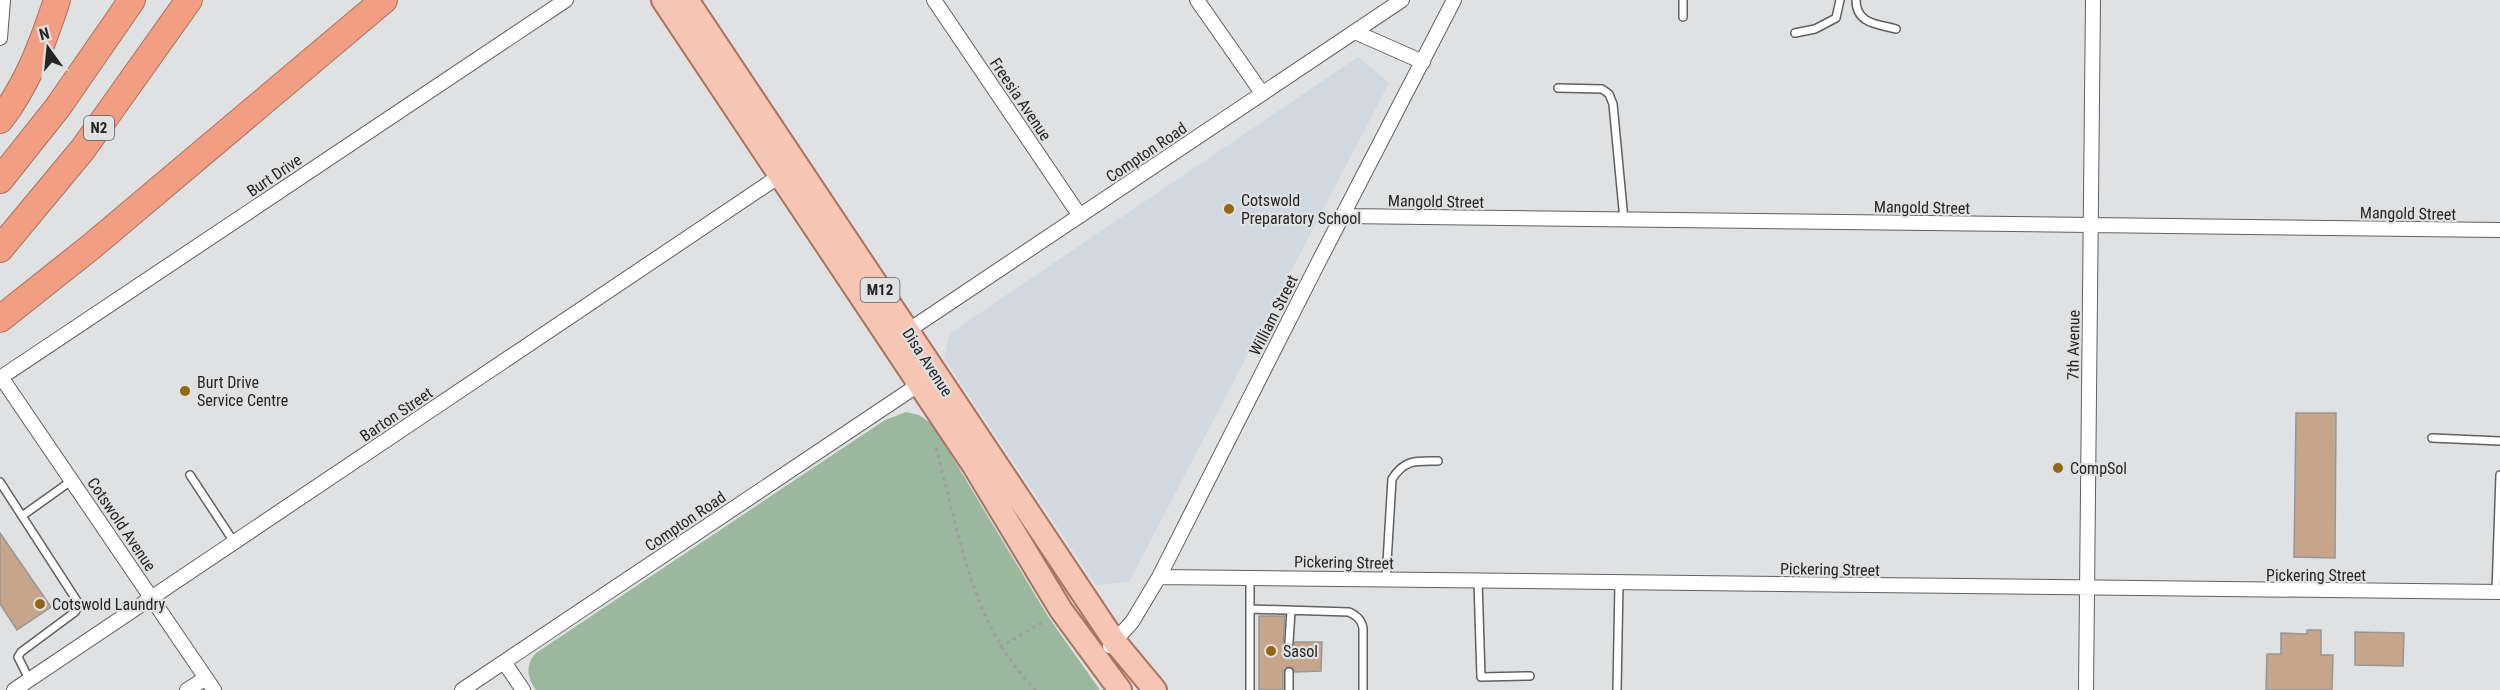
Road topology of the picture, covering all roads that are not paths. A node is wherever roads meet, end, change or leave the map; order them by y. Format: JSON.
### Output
{"nodes":[{"id":1,"x":3,"y":0,"type":"edge"},
{"id":2,"x":57,"y":0,"type":"edge"},
{"id":3,"x":132,"y":0,"type":"edge"},
{"id":4,"x":189,"y":0,"type":"edge"},
{"id":5,"x":384,"y":0,"type":"edge"},
{"id":6,"x":566,"y":0,"type":"edge"},
{"id":7,"x":663,"y":0,"type":"edge"},
{"id":8,"x":687,"y":0,"type":"edge"},
{"id":9,"x":934,"y":0,"type":"edge"},
{"id":10,"x":1197,"y":0,"type":"edge"},
{"id":11,"x":1402,"y":0,"type":"edge"},
{"id":12,"x":1454,"y":0,"type":"edge"},
{"id":13,"x":1683,"y":0,"type":"edge"},
{"id":14,"x":1840,"y":0,"type":"edge"},
{"id":15,"x":1856,"y":0,"type":"edge"},
{"id":16,"x":2093,"y":0,"type":"edge"},
{"id":17,"x":1683,"y":17,"type":"dead end"},
{"id":18,"x":1896,"y":29,"type":"dead end"},
{"id":19,"x":1356,"y":32,"type":"junction"},
{"id":20,"x":1795,"y":33,"type":"dead end"},
{"id":21,"x":0,"y":38,"type":"edge"},
{"id":22,"x":1423,"y":62,"type":"junction"},
{"id":23,"x":1558,"y":88,"type":"dead end"},
{"id":24,"x":1262,"y":93,"type":"junction"},
{"id":25,"x":0,"y":120,"type":"edge"},
{"id":26,"x":788,"y":170,"type":"junction"},
{"id":27,"x":0,"y":180,"type":"edge"},
{"id":28,"x":1080,"y":216,"type":"junction"},
{"id":29,"x":1344,"y":216,"type":"junction"},
{"id":30,"x":1624,"y":220,"type":"junction"},
{"id":31,"x":2091,"y":226,"type":"junction"},
{"id":32,"x":2500,"y":230,"type":"edge"},
{"id":33,"x":0,"y":249,"type":"edge"},
{"id":34,"x":0,"y":319,"type":"edge"},
{"id":35,"x":899,"y":336,"type":"junction"},
{"id":36,"x":1,"y":377,"type":"edge"},
{"id":37,"x":927,"y":379,"type":"junction"},
{"id":38,"x":2432,"y":438,"type":"dead end"},
{"id":39,"x":2500,"y":441,"type":"edge"},
{"id":40,"x":1438,"y":460,"type":"dead end"},
{"id":41,"x":190,"y":475,"type":"dead end"},
{"id":42,"x":2500,"y":475,"type":"edge"},
{"id":43,"x":72,"y":480,"type":"junction"},
{"id":44,"x":0,"y":482,"type":"edge"},
{"id":45,"x":22,"y":516,"type":"junction"},
{"id":46,"x":234,"y":542,"type":"junction"},
{"id":47,"x":1159,"y":577,"type":"junction"},
{"id":48,"x":1250,"y":577,"type":"junction"},
{"id":49,"x":1386,"y":579,"type":"junction"},
{"id":50,"x":1478,"y":581,"type":"junction"},
{"id":51,"x":1619,"y":583,"type":"junction"},
{"id":52,"x":2087,"y":590,"type":"junction"},
{"id":53,"x":2498,"y":592,"type":"edge"},
{"id":54,"x":152,"y":597,"type":"junction"},
{"id":55,"x":1250,"y":609,"type":"junction"},
{"id":56,"x":1291,"y":611,"type":"junction"},
{"id":57,"x":1115,"y":642,"type":"junction"},
{"id":58,"x":1289,"y":642,"type":"dead end"},
{"id":59,"x":1095,"y":658,"type":"junction"},
{"id":60,"x":504,"y":662,"type":"junction"},
{"id":61,"x":1289,"y":672,"type":"dead end"},
{"id":62,"x":1530,"y":676,"type":"dead end"},
{"id":63,"x":29,"y":680,"type":"junction"},
{"id":64,"x":210,"y":684,"type":"edge"},
{"id":65,"x":14,"y":690,"type":"edge"},
{"id":66,"x":187,"y":690,"type":"edge"},
{"id":67,"x":462,"y":690,"type":"edge"},
{"id":68,"x":523,"y":690,"type":"edge"},
{"id":69,"x":1120,"y":690,"type":"edge"},
{"id":70,"x":1155,"y":690,"type":"edge"},
{"id":71,"x":1250,"y":690,"type":"edge"},
{"id":72,"x":1289,"y":690,"type":"edge"},
{"id":73,"x":1363,"y":690,"type":"edge"},
{"id":74,"x":1617,"y":690,"type":"edge"},
{"id":75,"x":2086,"y":690,"type":"edge"}],
"edges":[{"from":1,"to":21,"type":"street"},
{"from":2,"to":25,"type":"highway"},
{"from":3,"to":27,"type":"highway"},
{"from":4,"to":33,"type":"highway","number":"N2"},
{"from":5,"to":34,"type":"highway"},
{"from":6,"to":36,"type":"street","name":"Burt Drive"},
{"from":7,"to":26,"type":"main road","name":"Disa Avenue","number":"M12"},
{"from":8,"to":26,"type":"main road","name":"Disa Avenue","number":"M12"},
{"from":9,"to":28,"type":"street","name":"Freesia Avenue"},
{"from":10,"to":24,"type":"street"},
{"from":11,"to":19,"type":"street","name":"Compton Road"},
{"from":12,"to":22,"type":"street","name":"William Street"},
{"from":13,"to":17,"type":"lane"},
{"from":14,"to":20,"type":"lane"},
{"from":15,"to":18,"type":"lane"},
{"from":16,"to":31,"type":"street","name":"7th Avenue"},
{"from":19,"to":22,"type":"street"},
{"from":19,"to":24,"type":"street","name":"Compton Road"},
{"from":22,"to":29,"type":"street","name":"William Street"},
{"from":23,"to":30,"type":"lane"},
{"from":24,"to":28,"type":"street","name":"Compton Road"},
{"from":26,"to":35,"type":"main road","name":"Disa Avenue","number":"M12"},
{"from":26,"to":46,"type":"street","name":"Barton Street"},
{"from":28,"to":35,"type":"street","name":"Compton Road"},
{"from":29,"to":30,"type":"street","name":"Mangold Street"},
{"from":29,"to":47,"type":"street","name":"William Street"},
{"from":30,"to":31,"type":"street","name":"Mangold Street"},
{"from":31,"to":32,"type":"street","name":"Mangold Street"},
{"from":31,"to":52,"type":"street","name":"7th Avenue"},
{"from":35,"to":37,"type":"main road","name":"Disa Avenue","number":"M12"},
{"from":36,"to":43,"type":"street","name":"Cotswold Avenue"},
{"from":37,"to":57,"type":"main road","name":"Disa Avenue","number":"M12"},
{"from":37,"to":59,"type":"main road","name":"Disa Avenue","number":"M12"},
{"from":37,"to":60,"type":"street","name":"Compton Road"},
{"from":38,"to":39,"type":"lane"},
{"from":40,"to":49,"type":"lane"},
{"from":41,"to":46,"type":"lane"},
{"from":42,"to":53,"type":"lane"},
{"from":43,"to":45,"type":"lane"},
{"from":43,"to":54,"type":"street","name":"Cotswold Avenue"},
{"from":44,"to":45,"type":"lane"},
{"from":45,"to":63,"type":"lane"},
{"from":46,"to":54,"type":"street","name":"Barton Street"},
{"from":47,"to":48,"type":"street","name":"Pickering Street"},
{"from":47,"to":57,"type":"street","name":"William Street"},
{"from":48,"to":49,"type":"street","name":"Pickering Street"},
{"from":48,"to":55,"type":"lane"},
{"from":49,"to":50,"type":"street","name":"Pickering Street"},
{"from":50,"to":51,"type":"street","name":"Pickering Street"},
{"from":50,"to":62,"type":"lane"},
{"from":51,"to":52,"type":"street","name":"Pickering Street"},
{"from":51,"to":74,"type":"lane"},
{"from":52,"to":53,"type":"street","name":"Pickering Street"},
{"from":52,"to":75,"type":"street","name":"7th Avenue"},
{"from":54,"to":63,"type":"street","name":"Barton Street"},
{"from":54,"to":64,"type":"street","name":"Cotswold Avenue"},
{"from":55,"to":56,"type":"lane"},
{"from":55,"to":71,"type":"lane"},
{"from":56,"to":58,"type":"lane"},
{"from":56,"to":73,"type":"lane"},
{"from":57,"to":59,"type":"street","name":"William Street"},
{"from":57,"to":70,"type":"main road","name":"Disa Avenue","number":"M12"},
{"from":59,"to":69,"type":"main road","name":"Disa Avenue","number":"M12"},
{"from":60,"to":67,"type":"street","name":"Compton Road"},
{"from":60,"to":68,"type":"street"},
{"from":61,"to":72,"type":"lane"},
{"from":63,"to":65,"type":"street","name":"Barton Street"},
{"from":64,"to":66,"type":"street"}]}
